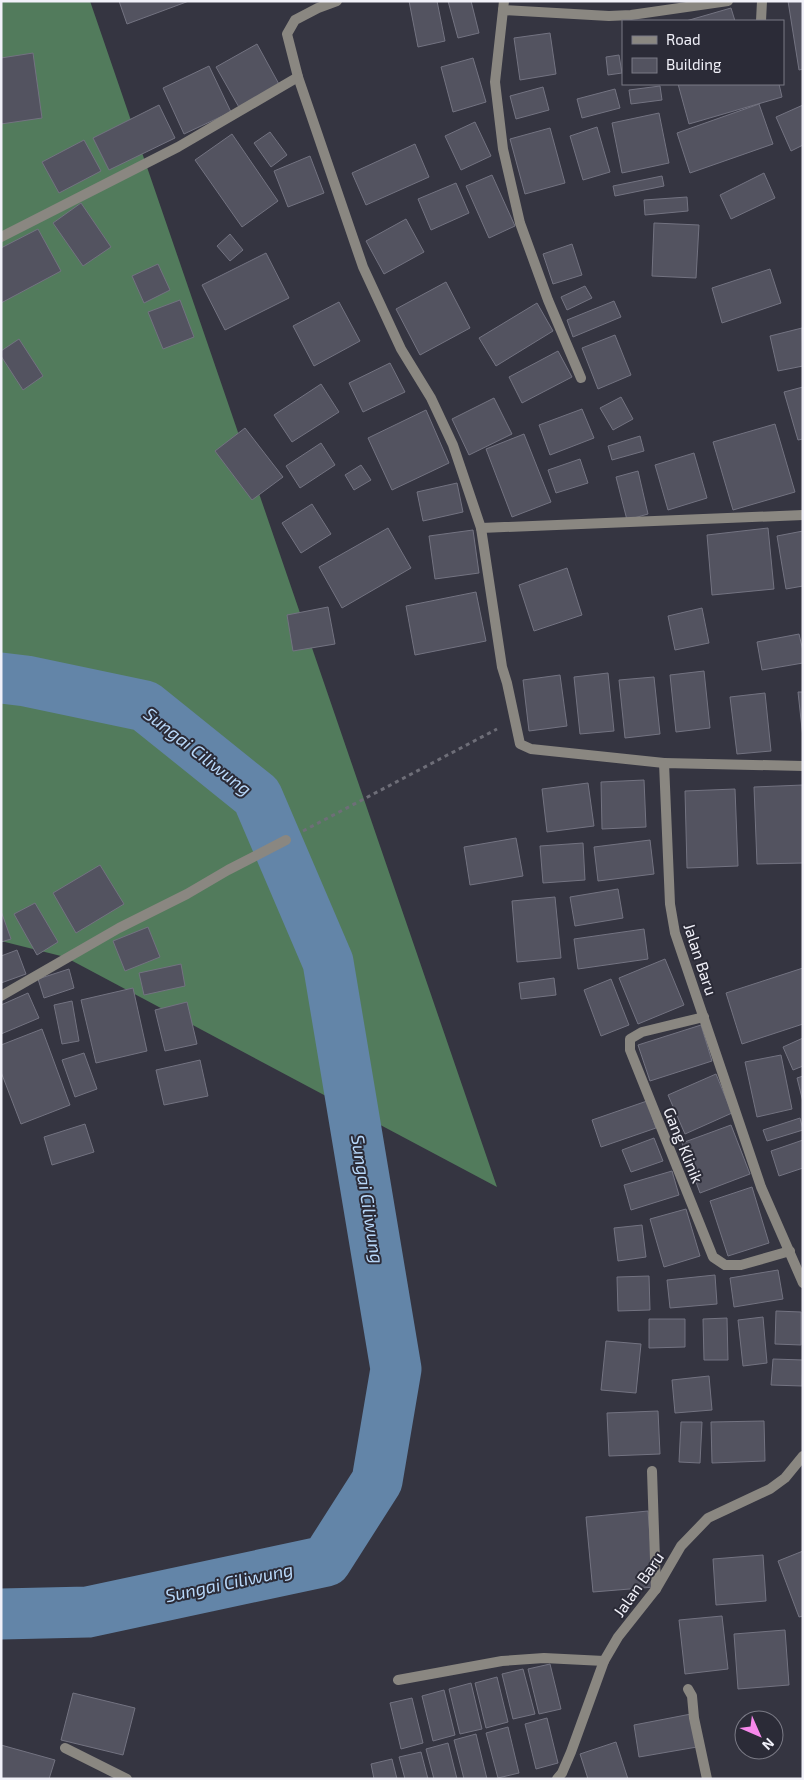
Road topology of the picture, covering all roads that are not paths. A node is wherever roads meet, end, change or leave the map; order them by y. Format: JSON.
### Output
{"nodes":[{"id":1,"x":336,"y":1,"type":"edge"},
{"id":2,"x":728,"y":1,"type":"edge"},
{"id":3,"x":762,"y":1,"type":"edge"},
{"id":4,"x":503,"y":6,"type":"edge"},
{"id":5,"x":761,"y":20,"type":"edge"},
{"id":6,"x":298,"y":76,"type":"junction"},
{"id":7,"x":1,"y":236,"type":"edge"},
{"id":8,"x":581,"y":378,"type":"dead end"},
{"id":9,"x":803,"y":515,"type":"edge"},
{"id":10,"x":480,"y":528,"type":"junction"},
{"id":11,"x":664,"y":763,"type":"junction"},
{"id":12,"x":803,"y":766,"type":"edge"},
{"id":13,"x":286,"y":840,"type":"road end"},
{"id":14,"x":1,"y":996,"type":"edge"},
{"id":15,"x":704,"y":1017,"type":"junction"},
{"id":16,"x":790,"y":1251,"type":"junction"},
{"id":17,"x":802,"y":1278,"type":"edge"},
{"id":18,"x":803,"y":1456,"type":"edge"},
{"id":19,"x":652,"y":1471,"type":"dead end"},
{"id":20,"x":656,"y":1589,"type":"junction"},
{"id":21,"x":604,"y":1661,"type":"junction"},
{"id":22,"x":398,"y":1680,"type":"dead end"},
{"id":23,"x":688,"y":1689,"type":"dead end"},
{"id":24,"x":66,"y":1748,"type":"dead end"},
{"id":25,"x":127,"y":1779,"type":"edge"},
{"id":26,"x":557,"y":1779,"type":"edge"},
{"id":27,"x":707,"y":1779,"type":"edge"}],
"edges":[{"from":1,"to":6,"type":"street"},
{"from":2,"to":4,"type":"street"},
{"from":3,"to":5,"type":"street"},
{"from":4,"to":8,"type":"street"},
{"from":6,"to":7,"type":"street"},
{"from":6,"to":10,"type":"street"},
{"from":9,"to":10,"type":"street"},
{"from":10,"to":11,"type":"street"},
{"from":11,"to":12,"type":"street"},
{"from":11,"to":15,"type":"street","name":"Jalan Baru"},
{"from":13,"to":14,"type":"street"},
{"from":15,"to":16,"type":"street","name":"Jalan Baru"},
{"from":15,"to":16,"type":"street","name":"Gang Klinik"},
{"from":16,"to":17,"type":"street","name":"Jalan Baru"},
{"from":18,"to":20,"type":"street","name":"Jalan Baru"},
{"from":19,"to":20,"type":"street"},
{"from":20,"to":21,"type":"street","name":"Jalan Baru"},
{"from":21,"to":22,"type":"street"},
{"from":21,"to":26,"type":"street","name":"Jalan Baru"},
{"from":23,"to":27,"type":"street"},
{"from":24,"to":25,"type":"street"}]}
